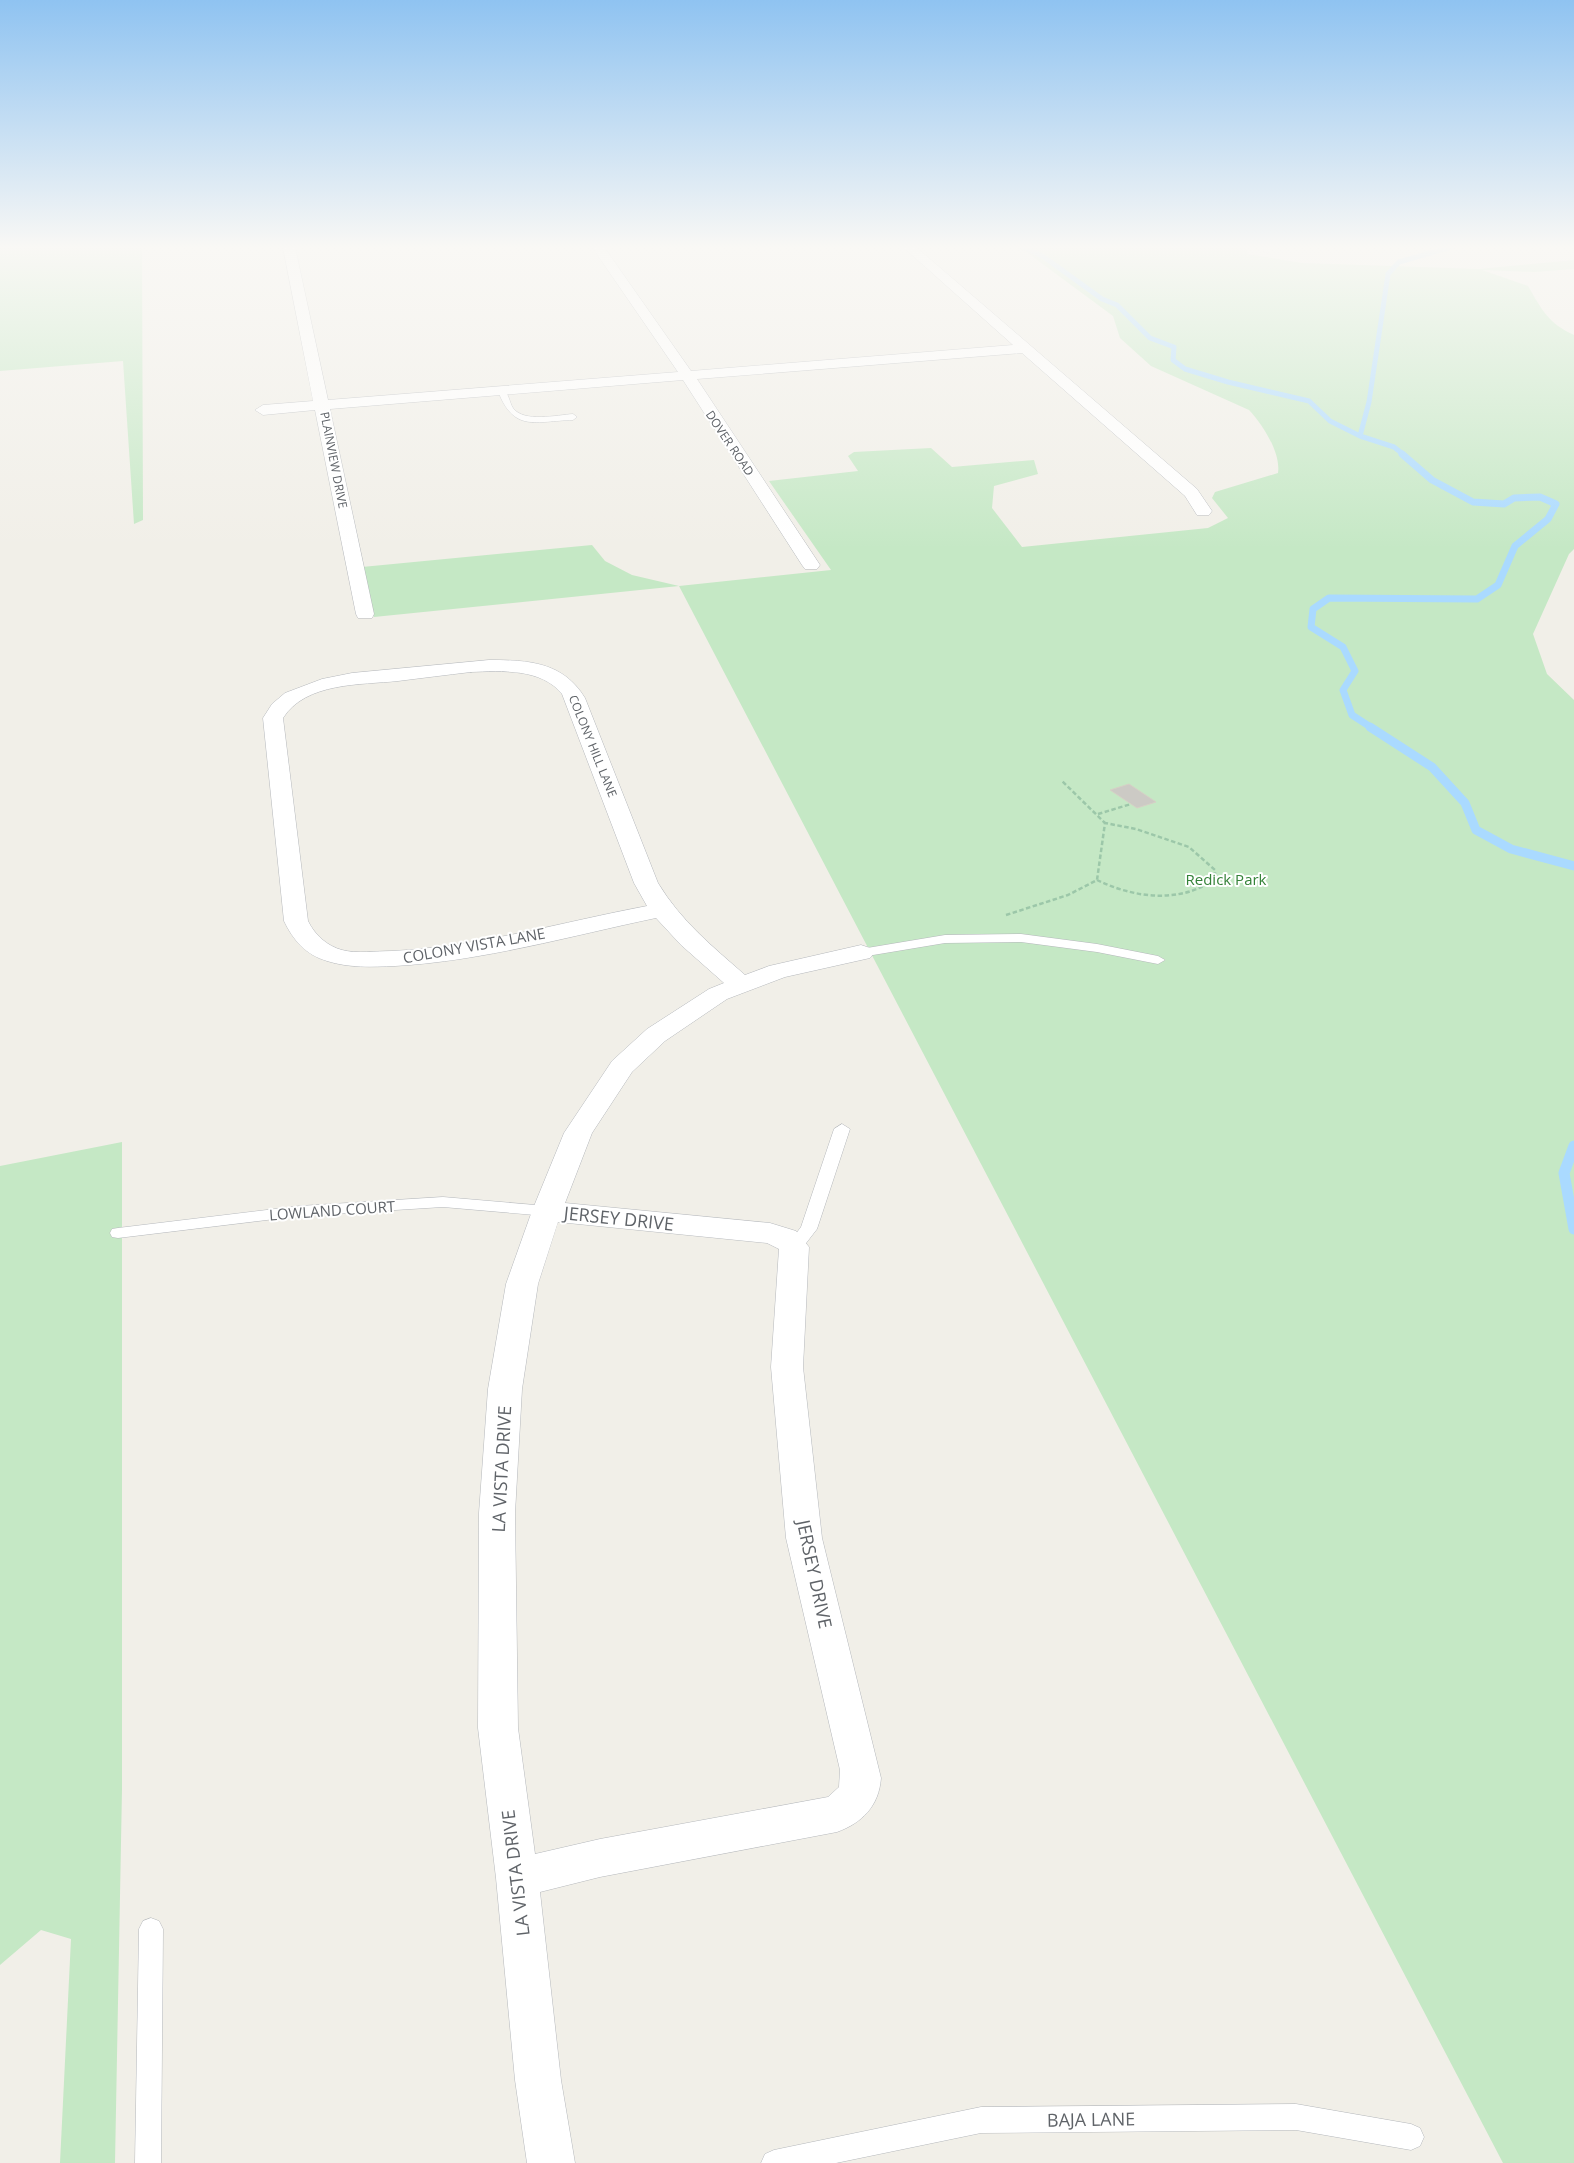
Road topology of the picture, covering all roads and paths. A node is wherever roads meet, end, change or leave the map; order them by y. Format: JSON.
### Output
{"nodes":[{"id":1,"x":311,"y":348,"type":"edge"},
{"id":2,"x":668,"y":348,"type":"edge"},
{"id":3,"x":1025,"y":348,"type":"joint"},
{"id":4,"x":687,"y":375,"type":"junction"},
{"id":5,"x":502,"y":390,"type":"junction"},
{"id":6,"x":323,"y":406,"type":"junction"},
{"id":7,"x":263,"y":410,"type":"dead end"},
{"id":8,"x":573,"y":417,"type":"dead end"},
{"id":9,"x":1204,"y":511,"type":"dead end"},
{"id":10,"x":811,"y":565,"type":"dead end"},
{"id":11,"x":364,"y":614,"type":"dead end"},
{"id":12,"x":295,"y":696,"type":"joint"},
{"id":13,"x":1061,"y":780,"type":"dead end"},
{"id":14,"x":1131,"y":804,"type":"dead end"},
{"id":15,"x":1098,"y":814,"type":"junction"},
{"id":16,"x":1105,"y":823,"type":"junction"},
{"id":17,"x":1097,"y":880,"type":"junction"},
{"id":18,"x":662,"y":910,"type":"junction"},
{"id":19,"x":997,"y":918,"type":"dead end"},
{"id":20,"x":860,"y":953,"type":"joint"},
{"id":21,"x":1158,"y":960,"type":"dead end"},
{"id":22,"x":741,"y":984,"type":"junction"},
{"id":23,"x":842,"y":1129,"type":"dead end"},
{"id":24,"x":547,"y":1211,"type":"junction"},
{"id":25,"x":118,"y":1233,"type":"dead end"},
{"id":26,"x":794,"y":1252,"type":"junction"},
{"id":27,"x":517,"y":1878,"type":"junction"},
{"id":28,"x":151,"y":1929,"type":"dead end"},
{"id":29,"x":1411,"y":2137,"type":"dead end"},
{"id":30,"x":148,"y":2163,"type":"edge"},
{"id":31,"x":551,"y":2163,"type":"edge"},
{"id":32,"x":774,"y":2163,"type":"edge"}],
"edges":[{"from":1,"to":6,"type":"street","name":"PLAINVIEW DRIVE"},
{"from":2,"to":4,"type":"street","name":"DOVER ROAD"},
{"from":3,"to":4,"type":"street"},
{"from":3,"to":9,"type":"street"},
{"from":4,"to":5,"type":"street"},
{"from":4,"to":10,"type":"street","name":"DOVER ROAD"},
{"from":5,"to":6,"type":"street"},
{"from":5,"to":8,"type":"lane"},
{"from":6,"to":7,"type":"street"},
{"from":6,"to":11,"type":"street","name":"PLAINVIEW DRIVE"},
{"from":12,"to":18,"type":"street","name":"COLONY HILL LANE"},
{"from":12,"to":18,"type":"street","name":"COLONY VISTA LANE"},
{"from":13,"to":15,"type":"path"},
{"from":14,"to":15,"type":"path"},
{"from":15,"to":16,"type":"path"},
{"from":16,"to":17,"type":"path"},
{"from":16,"to":17,"type":"path"},
{"from":17,"to":19,"type":"path"},
{"from":18,"to":22,"type":"street","name":"COLONY HILL LANE"},
{"from":20,"to":21,"type":"lane"},
{"from":20,"to":22,"type":"street","name":"LA VISTA DRIVE"},
{"from":22,"to":24,"type":"street","name":"LA VISTA DRIVE"},
{"from":23,"to":26,"type":"lane"},
{"from":24,"to":25,"type":"lane","name":"LOWLAND COURT"},
{"from":24,"to":26,"type":"street","name":"JERSEY DRIVE"},
{"from":24,"to":27,"type":"street","name":"LA VISTA DRIVE"},
{"from":26,"to":27,"type":"street","name":"JERSEY DRIVE"},
{"from":27,"to":31,"type":"street","name":"LA VISTA DRIVE"},
{"from":28,"to":30,"type":"lane"},
{"from":29,"to":32,"type":"lane","name":"BAJA LANE"}]}
